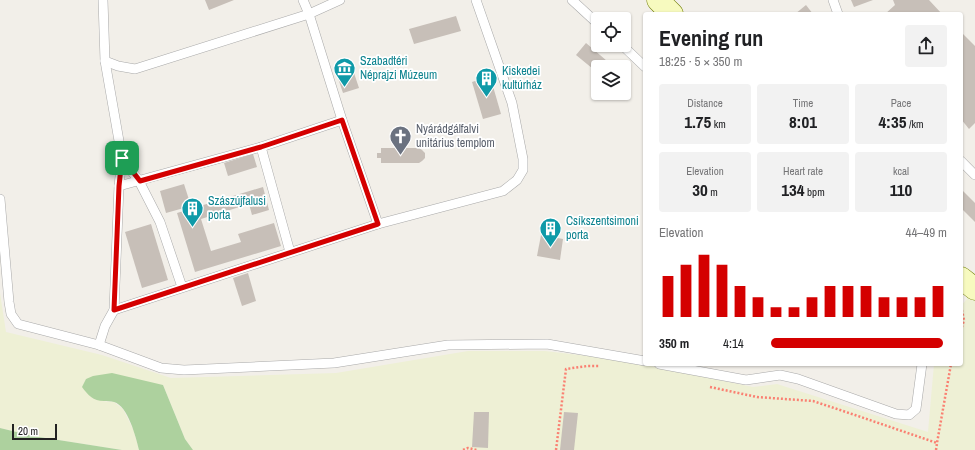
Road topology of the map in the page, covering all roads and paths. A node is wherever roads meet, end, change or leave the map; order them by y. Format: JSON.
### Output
{"nodes":[{"id":1,"x":102,"y":0,"type":"edge"},
{"id":2,"x":303,"y":0,"type":"edge"},
{"id":3,"x":340,"y":0,"type":"edge"},
{"id":4,"x":476,"y":0,"type":"edge"},
{"id":5,"x":572,"y":0,"type":"edge"},
{"id":6,"x":658,"y":0,"type":"edge"},
{"id":7,"x":833,"y":0,"type":"edge"},
{"id":8,"x":670,"y":12,"type":"edge"},
{"id":9,"x":837,"y":12,"type":"edge"},
{"id":10,"x":309,"y":14,"type":"junction"},
{"id":11,"x":591,"y":18,"type":"edge"},
{"id":12,"x":629,"y":52,"type":"edge"},
{"id":13,"x":105,"y":61,"type":"junction"},
{"id":14,"x":643,"y":65,"type":"edge"},
{"id":15,"x":342,"y":120,"type":"junction"},
{"id":16,"x":261,"y":147,"type":"junction"},
{"id":17,"x":122,"y":158,"type":"junction"},
{"id":18,"x":963,"y":163,"type":"edge"},
{"id":19,"x":975,"y":175,"type":"edge"},
{"id":20,"x":140,"y":181,"type":"junction"},
{"id":21,"x":119,"y":186,"type":"junction"},
{"id":22,"x":0,"y":199,"type":"edge"},
{"id":23,"x":378,"y":224,"type":"junction"},
{"id":24,"x":290,"y":252,"type":"junction"},
{"id":25,"x":182,"y":287,"type":"junction"},
{"id":26,"x":114,"y":310,"type":"junction"},
{"id":27,"x":99,"y":345,"type":"junction"},
{"id":28,"x":643,"y":362,"type":"edge"},
{"id":29,"x":670,"y":366,"type":"edge"},
{"id":30,"x":922,"y":366,"type":"edge"},
{"id":31,"x":951,"y":366,"type":"edge"},
{"id":32,"x":602,"y":367,"type":"dead end"},
{"id":33,"x":703,"y":386,"type":"dead end"},
{"id":34,"x":937,"y":443,"type":"junction"},
{"id":35,"x":463,"y":450,"type":"edge"},
{"id":36,"x":478,"y":450,"type":"edge"},
{"id":37,"x":556,"y":450,"type":"edge"},
{"id":38,"x":936,"y":450,"type":"edge"}],
"edges":[{"from":1,"to":13,"type":"lane"},
{"from":2,"to":10,"type":"lane"},
{"from":3,"to":10,"type":"lane"},
{"from":4,"to":23,"type":"lane"},
{"from":5,"to":11,"type":"lane"},
{"from":6,"to":8,"type":"street"},
{"from":7,"to":9,"type":"lane"},
{"from":10,"to":13,"type":"lane"},
{"from":10,"to":15,"type":"lane"},
{"from":12,"to":14,"type":"lane"},
{"from":13,"to":17,"type":"lane"},
{"from":15,"to":16,"type":"lane"},
{"from":15,"to":23,"type":"lane"},
{"from":16,"to":20,"type":"lane"},
{"from":16,"to":24,"type":"lane"},
{"from":17,"to":20,"type":"lane"},
{"from":17,"to":21,"type":"lane"},
{"from":18,"to":19,"type":"lane"},
{"from":20,"to":21,"type":"lane"},
{"from":20,"to":25,"type":"lane"},
{"from":21,"to":26,"type":"lane"},
{"from":22,"to":27,"type":"lane"},
{"from":23,"to":24,"type":"lane"},
{"from":24,"to":25,"type":"lane"},
{"from":25,"to":26,"type":"lane"},
{"from":26,"to":27,"type":"lane"},
{"from":27,"to":28,"type":"lane"},
{"from":29,"to":30,"type":"lane"},
{"from":31,"to":34,"type":"path"},
{"from":32,"to":37,"type":"path"},
{"from":33,"to":34,"type":"path"},
{"from":34,"to":38,"type":"path"},
{"from":35,"to":36,"type":"path"}]}
